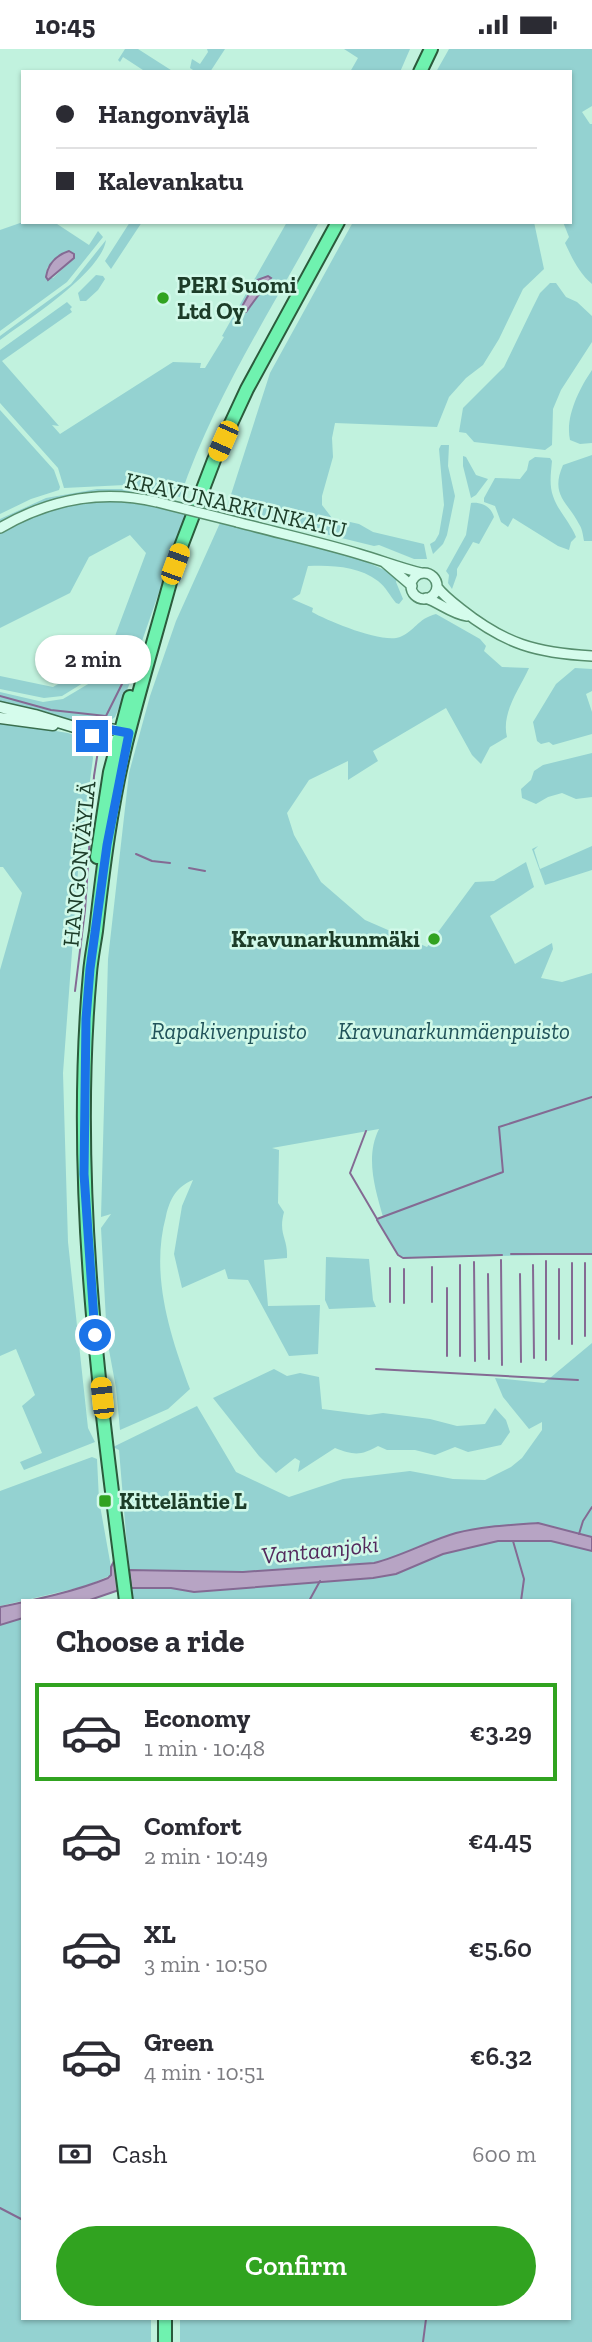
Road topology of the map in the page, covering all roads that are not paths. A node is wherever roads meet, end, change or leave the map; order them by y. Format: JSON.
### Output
{"nodes":[{"id":1,"x":431,"y":49,"type":"edge"},
{"id":2,"x":421,"y":70,"type":"edge"},
{"id":3,"x":337,"y":224,"type":"edge"},
{"id":4,"x":0,"y":528,"type":"edge"},
{"id":5,"x":384,"y":562,"type":"junction"},
{"id":6,"x":421,"y":573,"type":"junction"},
{"id":7,"x":412,"y":586,"type":"junction"},
{"id":8,"x":437,"y":587,"type":"junction"},
{"id":9,"x":426,"y":598,"type":"junction"},
{"id":10,"x":469,"y":617,"type":"junction"},
{"id":11,"x":592,"y":656,"type":"edge"},
{"id":12,"x":0,"y":707,"type":"edge"},
{"id":13,"x":0,"y":719,"type":"edge"},
{"id":14,"x":64,"y":725,"type":"junction"},
{"id":15,"x":123,"y":738,"type":"junction"},
{"id":16,"x":127,"y":1599,"type":"edge"},
{"id":17,"x":165,"y":2320,"type":"edge"},
{"id":18,"x":165,"y":2342,"type":"edge"}],
"edges":[{"from":1,"to":2,"type":"highway"},
{"from":3,"to":15,"type":"highway","name":"HANGONVÄYLÄ"},
{"from":4,"to":5,"type":"street","name":"KRAVUNARKUNKATU","bridge":true},
{"from":5,"to":6,"type":"street","name":"KRAVUNARKUNKATU"},
{"from":5,"to":7,"type":"street","name":"KRAVUNARKUNKATU"},
{"from":6,"to":7,"type":"street"},
{"from":6,"to":8,"type":"street"},
{"from":7,"to":9,"type":"street"},
{"from":8,"to":9,"type":"street"},
{"from":8,"to":10,"type":"street"},
{"from":9,"to":10,"type":"street"},
{"from":10,"to":11,"type":"street"},
{"from":12,"to":14,"type":"main road"},
{"from":13,"to":14,"type":"main road"},
{"from":14,"to":15,"type":"main road"},
{"from":15,"to":16,"type":"highway","name":"HANGONVÄYLÄ"},
{"from":17,"to":18,"type":"highway"}]}
